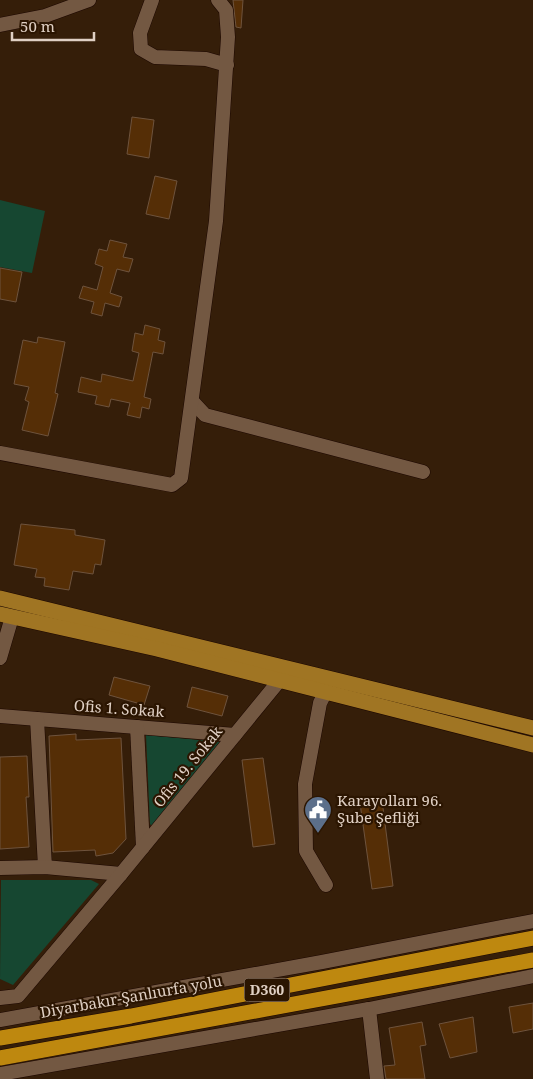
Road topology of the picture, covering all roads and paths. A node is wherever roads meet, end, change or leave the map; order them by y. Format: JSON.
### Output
{"nodes":[{"id":1,"x":89,"y":0,"type":"edge"},
{"id":2,"x":152,"y":0,"type":"edge"},
{"id":3,"x":218,"y":0,"type":"edge"},
{"id":4,"x":0,"y":26,"type":"edge"},
{"id":5,"x":227,"y":65,"type":"junction"},
{"id":6,"x":192,"y":402,"type":"junction"},
{"id":7,"x":205,"y":415,"type":"junction"},
{"id":8,"x":190,"y":419,"type":"junction"},
{"id":9,"x":0,"y":453,"type":"edge"},
{"id":10,"x":423,"y":472,"type":"dead end"},
{"id":11,"x":0,"y":598,"type":"edge"},
{"id":12,"x":6,"y":616,"type":"edge"},
{"id":13,"x":0,"y":658,"type":"edge"},
{"id":14,"x":279,"y":681,"type":"junction"},
{"id":15,"x":325,"y":693,"type":"junction"},
{"id":16,"x":0,"y":716,"type":"edge"},
{"id":17,"x":37,"y":719,"type":"junction"},
{"id":18,"x":137,"y":727,"type":"junction"},
{"id":19,"x":533,"y":728,"type":"edge"},
{"id":20,"x":235,"y":735,"type":"junction"},
{"id":21,"x":533,"y":745,"type":"edge"},
{"id":22,"x":143,"y":847,"type":"junction"},
{"id":23,"x":45,"y":866,"type":"junction"},
{"id":24,"x":0,"y":868,"type":"edge"},
{"id":25,"x":122,"y":874,"type":"junction"},
{"id":26,"x":326,"y":886,"type":"dead end"},
{"id":27,"x":533,"y":921,"type":"edge"},
{"id":28,"x":533,"y":938,"type":"edge"},
{"id":29,"x":533,"y":960,"type":"edge"},
{"id":30,"x":533,"y":976,"type":"edge"},
{"id":31,"x":0,"y":998,"type":"edge"},
{"id":32,"x":369,"y":1009,"type":"junction"},
{"id":33,"x":0,"y":1020,"type":"edge"},
{"id":34,"x":0,"y":1038,"type":"edge"},
{"id":35,"x":0,"y":1058,"type":"edge"},
{"id":36,"x":0,"y":1074,"type":"edge"},
{"id":37,"x":377,"y":1079,"type":"edge"}],
"edges":[{"from":1,"to":4,"type":"street"},
{"from":2,"to":5,"type":"street"},
{"from":3,"to":5,"type":"street"},
{"from":5,"to":6,"type":"street"},
{"from":6,"to":7,"type":"street"},
{"from":6,"to":8,"type":"street"},
{"from":7,"to":8,"type":"street"},
{"from":7,"to":10,"type":"street"},
{"from":8,"to":9,"type":"street"},
{"from":11,"to":19,"type":"main road"},
{"from":12,"to":13,"type":"street"},
{"from":12,"to":14,"type":"main road"},
{"from":14,"to":15,"type":"main road"},
{"from":14,"to":20,"type":"street","name":"Ofis 19. Sokak"},
{"from":15,"to":21,"type":"main road"},
{"from":15,"to":26,"type":"street"},
{"from":16,"to":17,"type":"street","name":"Ofis 1. Sokak"},
{"from":17,"to":18,"type":"street","name":"Ofis 1. Sokak"},
{"from":17,"to":23,"type":"street"},
{"from":18,"to":20,"type":"street","name":"Ofis 1. Sokak"},
{"from":18,"to":22,"type":"street"},
{"from":20,"to":22,"type":"street","name":"Ofis 19. Sokak"},
{"from":22,"to":25,"type":"street","name":"Ofis 19. Sokak"},
{"from":23,"to":24,"type":"street"},
{"from":23,"to":25,"type":"street"},
{"from":25,"to":31,"type":"street","name":"Ofis 19. Sokak"},
{"from":27,"to":33,"type":"street"},
{"from":28,"to":34,"type":"highway","name":"Diyarbakır-Şanlıurfa yolu","number":"D360"},
{"from":29,"to":35,"type":"highway","number":"D360"},
{"from":30,"to":32,"type":"street"},
{"from":32,"to":36,"type":"street"},
{"from":32,"to":37,"type":"street"}]}
